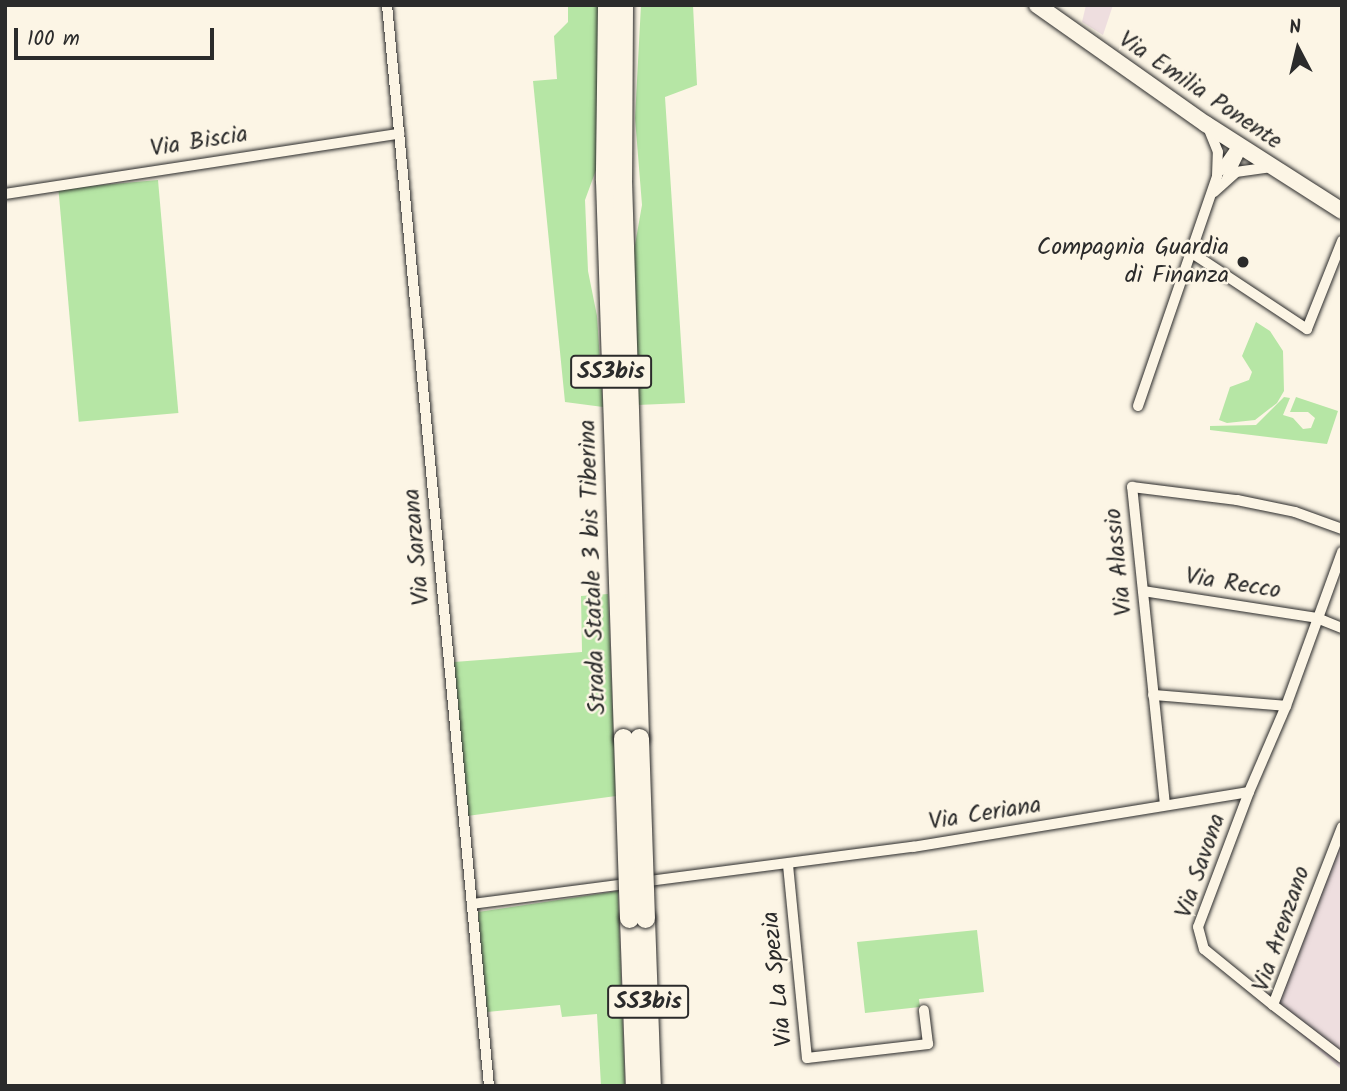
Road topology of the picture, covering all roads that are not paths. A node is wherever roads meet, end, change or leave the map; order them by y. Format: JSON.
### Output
{"nodes":[{"id":1,"x":387,"y":5,"type":"edge"},
{"id":2,"x":607,"y":5,"type":"edge"},
{"id":3,"x":623,"y":5,"type":"edge"},
{"id":4,"x":1037,"y":5,"type":"edge"},
{"id":5,"x":1206,"y":124,"type":"junction"},
{"id":6,"x":399,"y":134,"type":"junction"},
{"id":7,"x":1240,"y":146,"type":"junction"},
{"id":8,"x":1273,"y":167,"type":"junction"},
{"id":9,"x":1221,"y":178,"type":"junction"},
{"id":10,"x":5,"y":194,"type":"edge"},
{"id":11,"x":1342,"y":211,"type":"edge"},
{"id":12,"x":1342,"y":240,"type":"edge"},
{"id":13,"x":1192,"y":253,"type":"junction"},
{"id":14,"x":1139,"y":406,"type":"dead end"},
{"id":15,"x":1342,"y":529,"type":"edge"},
{"id":16,"x":1342,"y":552,"type":"edge"},
{"id":17,"x":1143,"y":591,"type":"junction"},
{"id":18,"x":1317,"y":618,"type":"junction"},
{"id":19,"x":1342,"y":628,"type":"edge"},
{"id":20,"x":1153,"y":695,"type":"junction"},
{"id":21,"x":1286,"y":706,"type":"junction"},
{"id":22,"x":631,"y":738,"type":"junction"},
{"id":23,"x":1249,"y":792,"type":"junction"},
{"id":24,"x":1164,"y":805,"type":"junction"},
{"id":25,"x":1342,"y":827,"type":"edge"},
{"id":26,"x":788,"y":865,"type":"junction"},
{"id":27,"x":472,"y":904,"type":"junction"},
{"id":28,"x":637,"y":918,"type":"junction"},
{"id":29,"x":1273,"y":1005,"type":"junction"},
{"id":30,"x":925,"y":1010,"type":"dead end"},
{"id":31,"x":1342,"y":1058,"type":"edge"},
{"id":32,"x":489,"y":1086,"type":"edge"},
{"id":33,"x":635,"y":1086,"type":"edge"},
{"id":34,"x":651,"y":1086,"type":"edge"}],
"edges":[{"from":1,"to":6,"type":"street","name":"Via Sarzana"},
{"from":2,"to":22,"type":"highway","name":"Strada Statale 3 bis Tiberina","number":"SS3bis"},
{"from":3,"to":22,"type":"highway","name":"Strada Statale 3 bis Tiberina","number":"SS3bis"},
{"from":4,"to":5,"type":"main road","name":"Via Emilia Ponente"},
{"from":5,"to":7,"type":"main road","name":"Via Emilia Ponente"},
{"from":5,"to":9,"type":"street"},
{"from":6,"to":10,"type":"street","name":"Via Biscia"},
{"from":6,"to":27,"type":"street","name":"Via Sarzana"},
{"from":7,"to":8,"type":"main road","name":"Via Emilia Ponente"},
{"from":7,"to":9,"type":"street"},
{"from":8,"to":9,"type":"street"},
{"from":8,"to":11,"type":"main road","name":"Via Emilia Ponente"},
{"from":9,"to":13,"type":"street"},
{"from":12,"to":13,"type":"street"},
{"from":13,"to":14,"type":"street"},
{"from":15,"to":17,"type":"street","name":"Via Alassio"},
{"from":16,"to":18,"type":"street"},
{"from":17,"to":18,"type":"street","name":"Via Recco"},
{"from":17,"to":20,"type":"street","name":"Via Alassio"},
{"from":18,"to":19,"type":"street","name":"Via Recco"},
{"from":18,"to":21,"type":"street"},
{"from":20,"to":21,"type":"street"},
{"from":20,"to":24,"type":"street","name":"Via Alassio"},
{"from":21,"to":23,"type":"street"},
{"from":22,"to":28,"type":"highway","name":"Strada Statale 3 bis Tiberina","number":"SS3bis","bridge":true},
{"from":23,"to":24,"type":"street","name":"Via Ceriana"},
{"from":23,"to":29,"type":"street","name":"Via Savona"},
{"from":24,"to":26,"type":"street","name":"Via Ceriana"},
{"from":25,"to":29,"type":"street","name":"Via Arenzano"},
{"from":26,"to":27,"type":"street","name":"Via Ceriana"},
{"from":26,"to":30,"type":"street","name":"Via La Spezia"},
{"from":27,"to":32,"type":"street","name":"Via Sarzana"},
{"from":28,"to":33,"type":"highway","name":"Strada Statale 3 bis Tiberina","number":"SS3bis"},
{"from":28,"to":34,"type":"highway","name":"Strada Statale 3 bis Tiberina","number":"SS3bis"},
{"from":29,"to":31,"type":"street","name":"Via Arenzano"}]}
